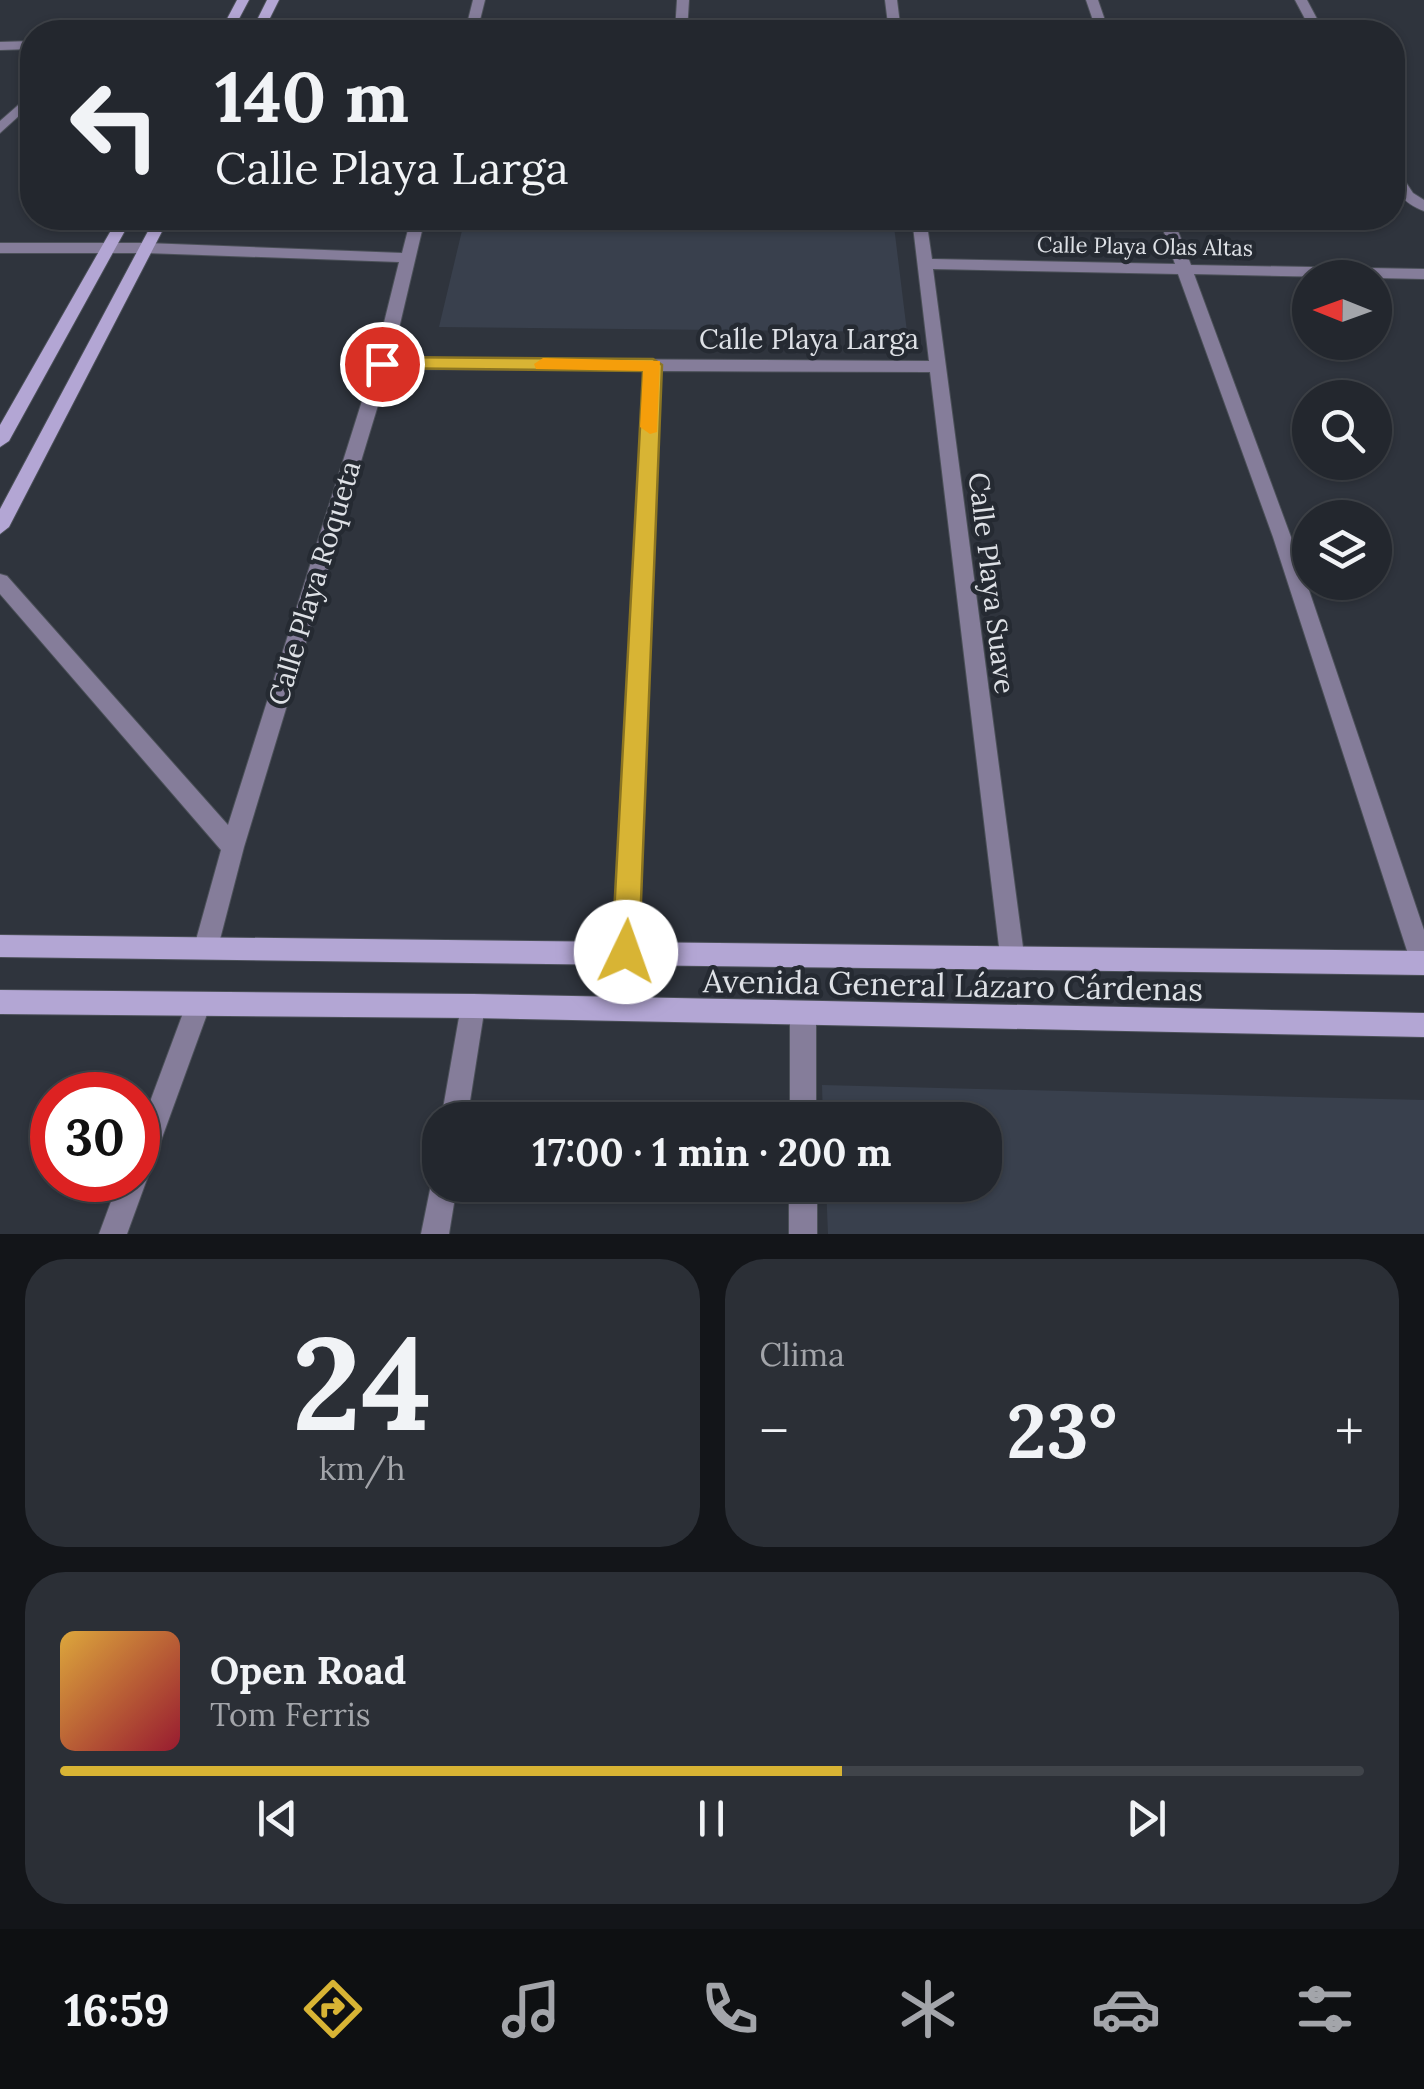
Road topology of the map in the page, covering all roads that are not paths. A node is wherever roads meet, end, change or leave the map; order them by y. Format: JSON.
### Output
{"nodes":[{"id":1,"x":20,"y":109,"type":"edge"},
{"id":2,"x":0,"y":129,"type":"edge"},
{"id":3,"x":119,"y":230,"type":"edge"},
{"id":4,"x":156,"y":230,"type":"edge"},
{"id":5,"x":414,"y":230,"type":"edge"},
{"id":6,"x":921,"y":230,"type":"edge"},
{"id":7,"x":1170,"y":230,"type":"edge"},
{"id":8,"x":0,"y":248,"type":"edge"},
{"id":9,"x":109,"y":248,"type":"junction"},
{"id":10,"x":146,"y":248,"type":"junction"},
{"id":11,"x":404,"y":258,"type":"junction"},
{"id":12,"x":925,"y":264,"type":"junction"},
{"id":13,"x":1184,"y":270,"type":"junction"},
{"id":14,"x":1424,"y":274,"type":"edge"},
{"id":15,"x":382,"y":364,"type":"junction"},
{"id":16,"x":653,"y":365,"type":"junction"},
{"id":17,"x":936,"y":368,"type":"junction"},
{"id":18,"x":0,"y":441,"type":"edge"},
{"id":19,"x":0,"y":527,"type":"edge"},
{"id":20,"x":0,"y":581,"type":"edge"},
{"id":21,"x":233,"y":847,"type":"junction"},
{"id":22,"x":0,"y":946,"type":"edge"},
{"id":23,"x":206,"y":947,"type":"junction"},
{"id":24,"x":626,"y":952,"type":"junction"},
{"id":25,"x":1012,"y":955,"type":"junction"},
{"id":26,"x":1424,"y":963,"type":"edge"},
{"id":27,"x":0,"y":1002,"type":"edge"},
{"id":28,"x":198,"y":1006,"type":"junction"},
{"id":29,"x":473,"y":1006,"type":"junction"},
{"id":30,"x":802,"y":1016,"type":"junction"},
{"id":31,"x":1424,"y":1025,"type":"edge"},
{"id":32,"x":457,"y":1102,"type":"edge"},
{"id":33,"x":803,"y":1102,"type":"edge"},
{"id":34,"x":160,"y":1109,"type":"edge"},
{"id":35,"x":125,"y":1202,"type":"edge"},
{"id":36,"x":440,"y":1202,"type":"edge"},
{"id":37,"x":803,"y":1202,"type":"edge"},
{"id":38,"x":113,"y":1234,"type":"edge"},
{"id":39,"x":435,"y":1234,"type":"edge"},
{"id":40,"x":803,"y":1234,"type":"edge"}],
"edges":[{"from":1,"to":2,"type":"street"},
{"from":3,"to":9,"type":"main road"},
{"from":4,"to":10,"type":"main road"},
{"from":5,"to":11,"type":"street","name":"Calle Playa Roqueta"},
{"from":6,"to":12,"type":"street","name":"Calle Playa Suave"},
{"from":7,"to":13,"type":"street"},
{"from":8,"to":9,"type":"street"},
{"from":9,"to":10,"type":"street"},
{"from":9,"to":18,"type":"main road"},
{"from":10,"to":11,"type":"street"},
{"from":10,"to":19,"type":"main road"},
{"from":11,"to":15,"type":"street","name":"Calle Playa Roqueta"},
{"from":12,"to":13,"type":"street","name":"Calle Playa Olas Altas"},
{"from":12,"to":17,"type":"street","name":"Calle Playa Suave"},
{"from":13,"to":14,"type":"street","name":"Calle Playa Olas Altas"},
{"from":13,"to":26,"type":"street"},
{"from":15,"to":16,"type":"street","name":"Calle Playa Larga"},
{"from":15,"to":21,"type":"street","name":"Calle Playa Roqueta"},
{"from":16,"to":17,"type":"street","name":"Calle Playa Larga"},
{"from":16,"to":24,"type":"street"},
{"from":17,"to":25,"type":"street","name":"Calle Playa Suave"},
{"from":20,"to":21,"type":"street"},
{"from":21,"to":23,"type":"street","name":"Calle Playa Roqueta"},
{"from":22,"to":23,"type":"main road","name":"Avenida General Lázaro Cárdenas"},
{"from":23,"to":24,"type":"main road","name":"Avenida General Lázaro Cárdenas"},
{"from":24,"to":25,"type":"main road","name":"Avenida General Lázaro Cárdenas"},
{"from":25,"to":26,"type":"main road","name":"Avenida General Lázaro Cárdenas"},
{"from":27,"to":28,"type":"main road","name":"Avenida General Lázaro Cárdenas"},
{"from":28,"to":29,"type":"main road","name":"Avenida General Lázaro Cárdenas"},
{"from":28,"to":34,"type":"street"},
{"from":29,"to":30,"type":"main road","name":"Avenida General Lázaro Cárdenas"},
{"from":29,"to":32,"type":"street"},
{"from":30,"to":31,"type":"main road","name":"Avenida General Lázaro Cárdenas"},
{"from":30,"to":33,"type":"street"},
{"from":35,"to":38,"type":"street"},
{"from":36,"to":39,"type":"street"},
{"from":37,"to":40,"type":"street"}]}
